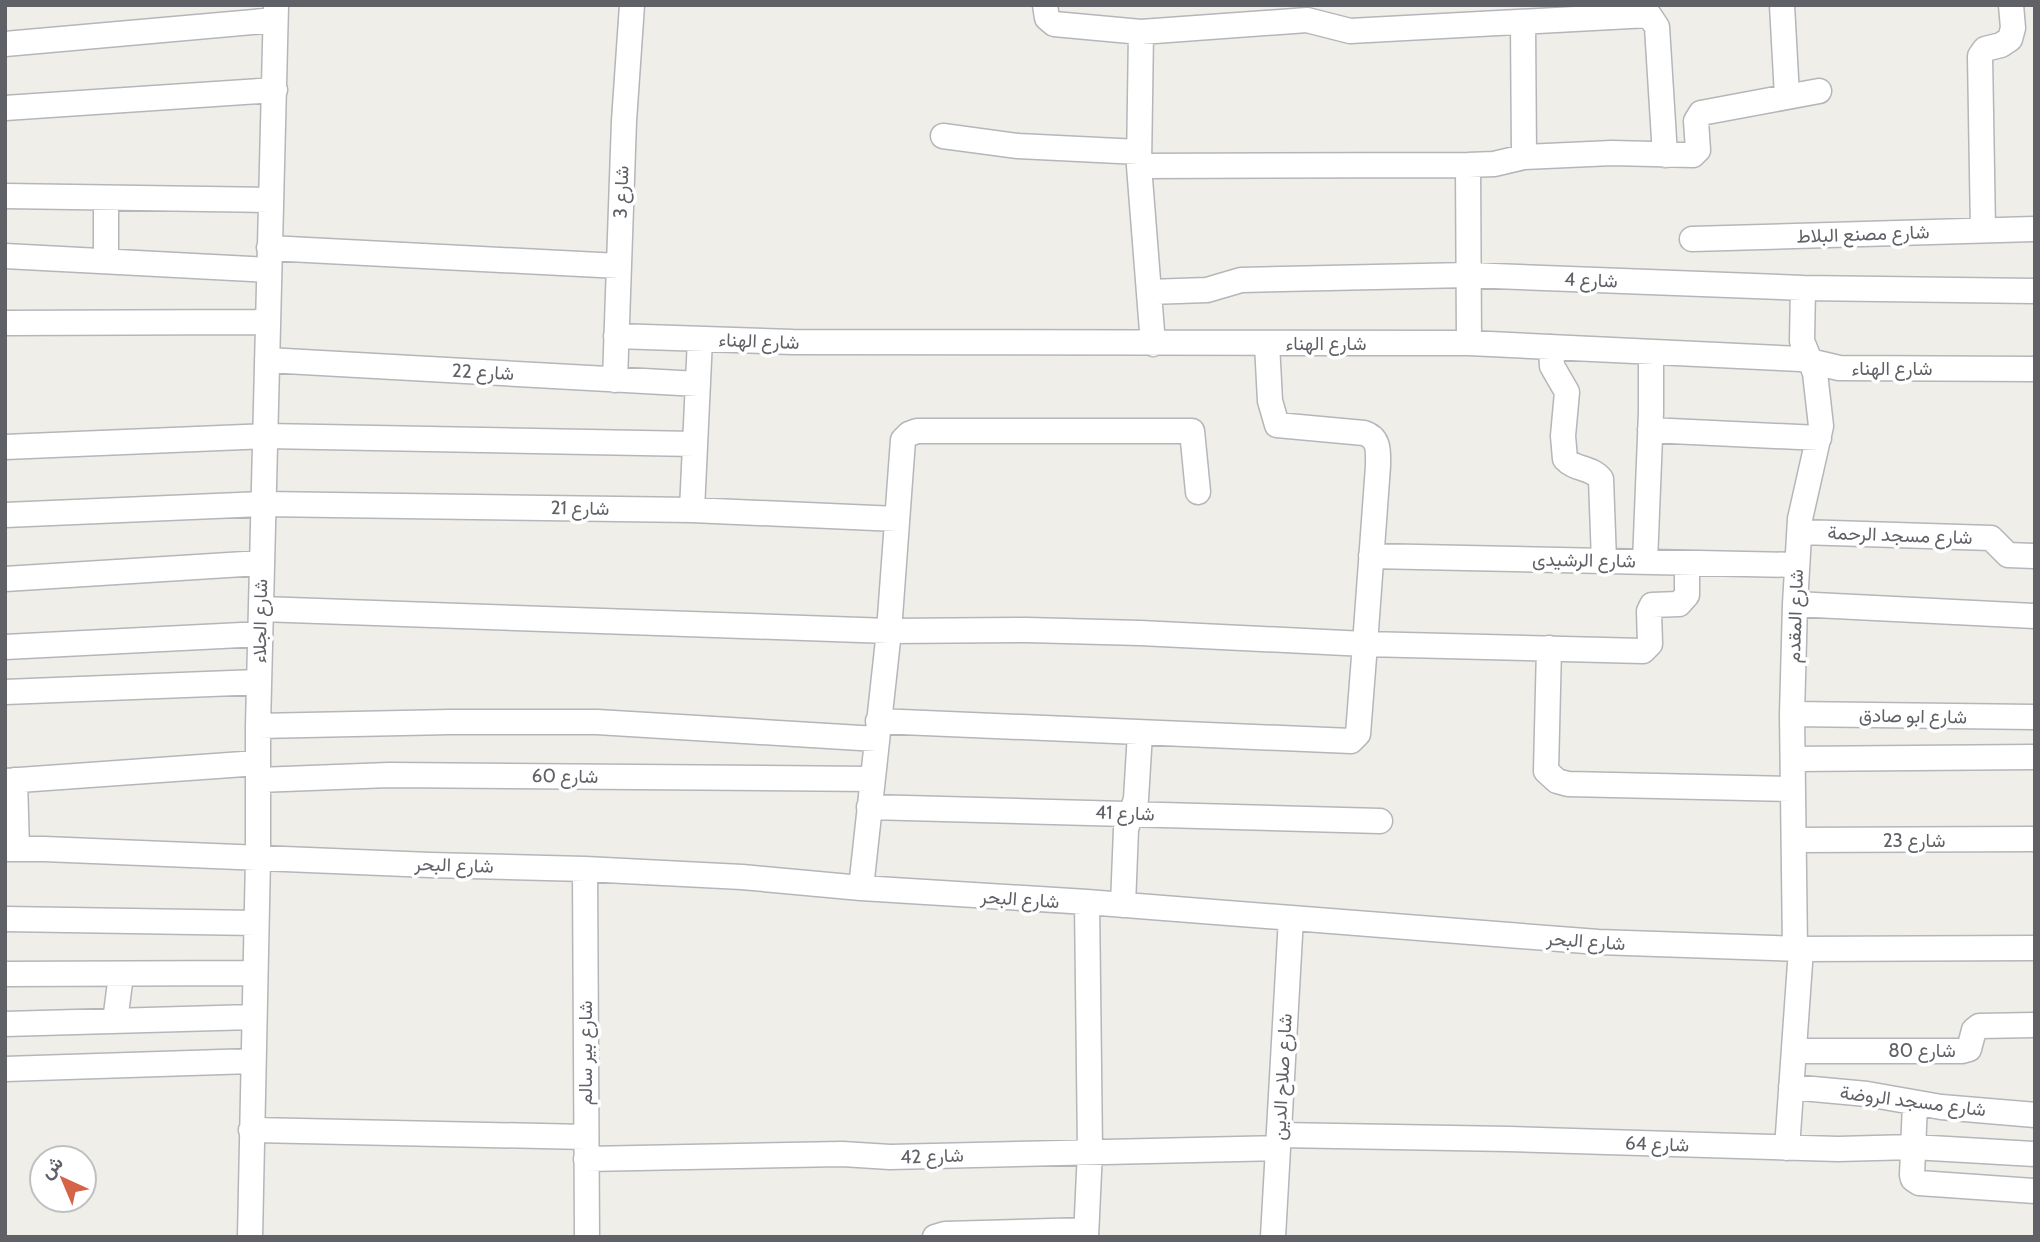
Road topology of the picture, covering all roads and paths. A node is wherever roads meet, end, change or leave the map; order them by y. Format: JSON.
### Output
{"nodes":[{"id":1,"x":632,"y":5,"type":"edge"},
{"id":2,"x":1045,"y":5,"type":"edge"},
{"id":3,"x":1782,"y":5,"type":"edge"},
{"id":4,"x":2011,"y":5,"type":"edge"},
{"id":5,"x":275,"y":13,"type":"edge"},
{"id":6,"x":1552,"y":13,"type":"edge"},
{"id":7,"x":1523,"y":24,"type":"junction"},
{"id":8,"x":1141,"y":32,"type":"junction"},
{"id":9,"x":5,"y":44,"type":"edge"},
{"id":10,"x":275,"y":90,"type":"junction"},
{"id":11,"x":1819,"y":91,"type":"dead end"},
{"id":12,"x":1787,"y":96,"type":"junction"},
{"id":13,"x":5,"y":108,"type":"edge"},
{"id":14,"x":943,"y":136,"type":"dead end"},
{"id":15,"x":1665,"y":155,"type":"junction"},
{"id":16,"x":1524,"y":158,"type":"junction"},
{"id":17,"x":1139,"y":159,"type":"junction"},
{"id":18,"x":1468,"y":165,"type":"junction"},
{"id":19,"x":5,"y":196,"type":"edge"},
{"id":20,"x":106,"y":198,"type":"junction"},
{"id":21,"x":270,"y":200,"type":"junction"},
{"id":22,"x":2035,"y":229,"type":"edge"},
{"id":23,"x":1983,"y":230,"type":"junction"},
{"id":24,"x":1692,"y":239,"type":"dead end"},
{"id":25,"x":5,"y":256,"type":"edge"},
{"id":26,"x":269,"y":259,"type":"junction"},
{"id":27,"x":106,"y":260,"type":"junction"},
{"id":28,"x":619,"y":266,"type":"junction"},
{"id":29,"x":1468,"y":275,"type":"junction"},
{"id":30,"x":1803,"y":288,"type":"junction"},
{"id":31,"x":2035,"y":291,"type":"edge"},
{"id":32,"x":1149,"y":292,"type":"junction"},
{"id":33,"x":268,"y":322,"type":"junction"},
{"id":34,"x":5,"y":323,"type":"edge"},
{"id":35,"x":616,"y":336,"type":"junction"},
{"id":36,"x":701,"y":339,"type":"junction"},
{"id":37,"x":1469,"y":343,"type":"junction"},
{"id":38,"x":1153,"y":344,"type":"junction"},
{"id":39,"x":1267,"y":344,"type":"junction"},
{"id":40,"x":1551,"y":347,"type":"junction"},
{"id":41,"x":1651,"y":352,"type":"junction"},
{"id":42,"x":267,"y":360,"type":"junction"},
{"id":43,"x":1810,"y":360,"type":"junction"},
{"id":44,"x":2035,"y":369,"type":"edge"},
{"id":45,"x":615,"y":380,"type":"junction"},
{"id":46,"x":698,"y":384,"type":"junction"},
{"id":47,"x":1650,"y":430,"type":"junction"},
{"id":48,"x":265,"y":436,"type":"junction"},
{"id":49,"x":1819,"y":438,"type":"junction"},
{"id":50,"x":695,"y":444,"type":"junction"},
{"id":51,"x":5,"y":447,"type":"edge"},
{"id":52,"x":1198,"y":492,"type":"dead end"},
{"id":53,"x":263,"y":504,"type":"junction"},
{"id":54,"x":692,"y":510,"type":"junction"},
{"id":55,"x":5,"y":515,"type":"edge"},
{"id":56,"x":897,"y":519,"type":"junction"},
{"id":57,"x":1800,"y":533,"type":"junction"},
{"id":58,"x":1371,"y":556,"type":"junction"},
{"id":59,"x":2035,"y":556,"type":"edge"},
{"id":60,"x":1604,"y":561,"type":"junction"},
{"id":61,"x":1645,"y":562,"type":"junction"},
{"id":62,"x":261,"y":563,"type":"junction"},
{"id":63,"x":1688,"y":563,"type":"junction"},
{"id":64,"x":1797,"y":565,"type":"junction"},
{"id":65,"x":5,"y":579,"type":"edge"},
{"id":66,"x":1795,"y":604,"type":"junction"},
{"id":67,"x":2035,"y":616,"type":"edge"},
{"id":68,"x":260,"y":622,"type":"junction"},
{"id":69,"x":889,"y":631,"type":"junction"},
{"id":70,"x":1365,"y":644,"type":"junction"},
{"id":71,"x":5,"y":647,"type":"edge"},
{"id":72,"x":1549,"y":648,"type":"junction"},
{"id":73,"x":259,"y":682,"type":"junction"},
{"id":74,"x":5,"y":692,"type":"edge"},
{"id":75,"x":1792,"y":714,"type":"junction"},
{"id":76,"x":2035,"y":717,"type":"edge"},
{"id":77,"x":258,"y":726,"type":"junction"},
{"id":78,"x":877,"y":730,"type":"junction"},
{"id":79,"x":1140,"y":733,"type":"junction"},
{"id":80,"x":2035,"y":757,"type":"edge"},
{"id":81,"x":1793,"y":759,"type":"junction"},
{"id":82,"x":258,"y":771,"type":"junction"},
{"id":83,"x":872,"y":779,"type":"junction"},
{"id":84,"x":10,"y":781,"type":"edge"},
{"id":85,"x":1793,"y":789,"type":"junction"},
{"id":86,"x":869,"y":807,"type":"junction"},
{"id":87,"x":1131,"y":813,"type":"junction"},
{"id":88,"x":1380,"y":821,"type":"dead end"},
{"id":89,"x":2035,"y":839,"type":"edge"},
{"id":90,"x":1794,"y":840,"type":"junction"},
{"id":91,"x":11,"y":849,"type":"edge"},
{"id":92,"x":258,"y":858,"type":"junction"},
{"id":93,"x":585,"y":869,"type":"junction"},
{"id":94,"x":861,"y":888,"type":"junction"},
{"id":95,"x":1087,"y":902,"type":"junction"},
{"id":96,"x":1123,"y":905,"type":"junction"},
{"id":97,"x":1291,"y":918,"type":"junction"},
{"id":98,"x":5,"y":919,"type":"edge"},
{"id":99,"x":256,"y":922,"type":"junction"},
{"id":100,"x":2035,"y":948,"type":"edge"},
{"id":101,"x":1798,"y":949,"type":"junction"},
{"id":102,"x":254,"y":973,"type":"junction"},
{"id":103,"x":5,"y":974,"type":"edge"},
{"id":104,"x":121,"y":975,"type":"junction"},
{"id":105,"x":253,"y":1017,"type":"junction"},
{"id":106,"x":115,"y":1021,"type":"junction"},
{"id":107,"x":5,"y":1024,"type":"edge"},
{"id":108,"x":2035,"y":1025,"type":"edge"},
{"id":109,"x":1794,"y":1051,"type":"junction"},
{"id":110,"x":252,"y":1061,"type":"junction"},
{"id":111,"x":5,"y":1069,"type":"edge"},
{"id":112,"x":1791,"y":1087,"type":"junction"},
{"id":113,"x":1915,"y":1103,"type":"junction"},
{"id":114,"x":2035,"y":1115,"type":"edge"},
{"id":115,"x":251,"y":1130,"type":"junction"},
{"id":116,"x":1279,"y":1141,"type":"junction"},
{"id":117,"x":1913,"y":1147,"type":"junction"},
{"id":118,"x":586,"y":1148,"type":"junction"},
{"id":119,"x":1787,"y":1148,"type":"junction"},
{"id":120,"x":1090,"y":1151,"type":"junction"},
{"id":121,"x":2035,"y":1154,"type":"edge"},
{"id":122,"x":2035,"y":1191,"type":"edge"},
{"id":123,"x":1086,"y":1234,"type":"edge"},
{"id":124,"x":250,"y":1237,"type":"edge"},
{"id":125,"x":587,"y":1237,"type":"edge"},
{"id":126,"x":934,"y":1237,"type":"edge"},
{"id":127,"x":1273,"y":1237,"type":"edge"}],
"edges":[{"from":1,"to":28,"type":"street","name":"شارع 3"},
{"from":2,"to":8,"type":"street"},
{"from":3,"to":12,"type":"street"},
{"from":4,"to":23,"type":"street"},
{"from":5,"to":9,"type":"street"},
{"from":5,"to":10,"type":"street","name":"شارع الجلاء"},
{"from":6,"to":7,"type":"street"},
{"from":6,"to":15,"type":"street"},
{"from":7,"to":8,"type":"street"},
{"from":7,"to":16,"type":"street"},
{"from":8,"to":17,"type":"street"},
{"from":10,"to":13,"type":"street"},
{"from":10,"to":21,"type":"street","name":"شارع الجلاء"},
{"from":11,"to":12,"type":"street"},
{"from":12,"to":15,"type":"street"},
{"from":14,"to":17,"type":"street"},
{"from":15,"to":16,"type":"street"},
{"from":16,"to":18,"type":"street"},
{"from":17,"to":18,"type":"street"},
{"from":17,"to":32,"type":"street"},
{"from":18,"to":29,"type":"street"},
{"from":19,"to":20,"type":"street"},
{"from":20,"to":21,"type":"street"},
{"from":20,"to":27,"type":"street"},
{"from":21,"to":26,"type":"street","name":"شارع الجلاء"},
{"from":22,"to":23,"type":"street","name":"شارع مصنع البلاط"},
{"from":23,"to":24,"type":"street","name":"شارع مصنع البلاط"},
{"from":25,"to":27,"type":"street"},
{"from":26,"to":27,"type":"street"},
{"from":26,"to":28,"type":"street"},
{"from":26,"to":33,"type":"street","name":"شارع الجلاء"},
{"from":28,"to":35,"type":"street","name":"شارع 3"},
{"from":29,"to":30,"type":"street","name":"شارع 4"},
{"from":29,"to":32,"type":"street","name":"شارع 4"},
{"from":29,"to":37,"type":"street"},
{"from":30,"to":31,"type":"street","name":"شارع 4"},
{"from":30,"to":43,"type":"street","name":"شارع المقدم"},
{"from":32,"to":38,"type":"street"},
{"from":33,"to":34,"type":"street"},
{"from":33,"to":42,"type":"street","name":"شارع الجلاء"},
{"from":35,"to":36,"type":"street","name":"شارع الهناء"},
{"from":35,"to":45,"type":"street","name":"شارع 3"},
{"from":36,"to":38,"type":"street","name":"شارع الهناء"},
{"from":36,"to":46,"type":"street"},
{"from":37,"to":39,"type":"street","name":"شارع الهناء"},
{"from":37,"to":40,"type":"street","name":"شارع الهناء"},
{"from":38,"to":39,"type":"street","name":"شارع الهناء"},
{"from":39,"to":58,"type":"street"},
{"from":40,"to":41,"type":"street","name":"شارع الهناء"},
{"from":40,"to":60,"type":"street"},
{"from":41,"to":43,"type":"street","name":"شارع الهناء"},
{"from":41,"to":47,"type":"street"},
{"from":42,"to":45,"type":"street","name":"شارع 22"},
{"from":42,"to":48,"type":"street","name":"شارع الجلاء"},
{"from":43,"to":44,"type":"street","name":"شارع الهناء"},
{"from":43,"to":49,"type":"street","name":"شارع المقدم"},
{"from":45,"to":46,"type":"street","name":"شارع 22"},
{"from":46,"to":50,"type":"street"},
{"from":47,"to":49,"type":"street"},
{"from":47,"to":61,"type":"street"},
{"from":48,"to":50,"type":"street"},
{"from":48,"to":51,"type":"street"},
{"from":48,"to":53,"type":"street","name":"شارع الجلاء"},
{"from":49,"to":57,"type":"street","name":"شارع المقدم"},
{"from":50,"to":54,"type":"street"},
{"from":52,"to":56,"type":"street"},
{"from":53,"to":54,"type":"street","name":"شارع 21"},
{"from":53,"to":55,"type":"street","name":"شارع 21"},
{"from":53,"to":62,"type":"street","name":"شارع الجلاء"},
{"from":54,"to":56,"type":"street","name":"شارع 21"},
{"from":56,"to":69,"type":"street"},
{"from":57,"to":59,"type":"street","name":"شارع مسجد الرحمة"},
{"from":57,"to":64,"type":"street","name":"شارع المقدم"},
{"from":58,"to":60,"type":"street","name":"شارع الرشيدى"},
{"from":58,"to":70,"type":"street"},
{"from":60,"to":61,"type":"street","name":"شارع الرشيدى"},
{"from":61,"to":63,"type":"street","name":"شارع الرشيدى"},
{"from":62,"to":65,"type":"street"},
{"from":62,"to":68,"type":"street","name":"شارع الجلاء"},
{"from":63,"to":64,"type":"street","name":"شارع الرشيدى"},
{"from":63,"to":72,"type":"street"},
{"from":64,"to":66,"type":"street","name":"شارع المقدم"},
{"from":66,"to":67,"type":"street"},
{"from":66,"to":75,"type":"street","name":"شارع المقدم"},
{"from":68,"to":69,"type":"street"},
{"from":68,"to":71,"type":"street"},
{"from":68,"to":73,"type":"street","name":"شارع الجلاء"},
{"from":69,"to":70,"type":"street"},
{"from":69,"to":78,"type":"street"},
{"from":70,"to":72,"type":"street"},
{"from":70,"to":79,"type":"street"},
{"from":72,"to":85,"type":"street"},
{"from":73,"to":74,"type":"street"},
{"from":73,"to":77,"type":"street","name":"شارع الجلاء"},
{"from":75,"to":76,"type":"street","name":"شارع ابو صادق"},
{"from":75,"to":81,"type":"street","name":"شارع المقدم"},
{"from":77,"to":78,"type":"street"},
{"from":77,"to":82,"type":"street","name":"شارع الجلاء"},
{"from":78,"to":79,"type":"street"},
{"from":78,"to":83,"type":"street"},
{"from":79,"to":87,"type":"street"},
{"from":80,"to":81,"type":"street"},
{"from":81,"to":85,"type":"street","name":"شارع المقدم"},
{"from":82,"to":83,"type":"street","name":"شارع 60"},
{"from":82,"to":84,"type":"street","name":"شارع 60"},
{"from":82,"to":92,"type":"street","name":"شارع الجلاء"},
{"from":83,"to":86,"type":"street"},
{"from":84,"to":91,"type":"street"},
{"from":85,"to":90,"type":"street","name":"شارع المقدم"},
{"from":86,"to":87,"type":"street","name":"شارع 41"},
{"from":86,"to":94,"type":"street"},
{"from":87,"to":88,"type":"street","name":"شارع 41"},
{"from":87,"to":96,"type":"street"},
{"from":89,"to":90,"type":"street","name":"شارع 23"},
{"from":90,"to":101,"type":"street","name":"شارع المقدم"},
{"from":91,"to":92,"type":"street","name":"شارع البحر"},
{"from":92,"to":93,"type":"street","name":"شارع البحر"},
{"from":92,"to":99,"type":"street","name":"شارع الجلاء"},
{"from":93,"to":94,"type":"street","name":"شارع البحر"},
{"from":93,"to":118,"type":"street","name":"شارع بير سالم"},
{"from":94,"to":95,"type":"street","name":"شارع البحر"},
{"from":95,"to":96,"type":"street","name":"شارع البحر"},
{"from":95,"to":120,"type":"street"},
{"from":96,"to":97,"type":"street","name":"شارع البحر"},
{"from":97,"to":101,"type":"street","name":"شارع البحر"},
{"from":97,"to":116,"type":"street","name":"شارع صلاح الدين"},
{"from":98,"to":99,"type":"street"},
{"from":99,"to":102,"type":"street","name":"شارع الجلاء"},
{"from":100,"to":101,"type":"street","name":"شارع البحر"},
{"from":101,"to":109,"type":"street","name":"شارع المقدم"},
{"from":102,"to":104,"type":"street"},
{"from":102,"to":105,"type":"street","name":"شارع الجلاء"},
{"from":103,"to":104,"type":"street"},
{"from":104,"to":106,"type":"street"},
{"from":105,"to":106,"type":"street"},
{"from":105,"to":110,"type":"street","name":"شارع الجلاء"},
{"from":106,"to":107,"type":"street"},
{"from":108,"to":109,"type":"street","name":"شارع 80"},
{"from":109,"to":112,"type":"street","name":"شارع المقدم"},
{"from":110,"to":111,"type":"street"},
{"from":110,"to":115,"type":"street","name":"شارع الجلاء"},
{"from":112,"to":113,"type":"street","name":"شارع مسجد الروضة"},
{"from":112,"to":119,"type":"street","name":"شارع المقدم"},
{"from":113,"to":114,"type":"street","name":"شارع مسجد الروضة"},
{"from":113,"to":117,"type":"street"},
{"from":115,"to":118,"type":"street","name":"شارع 42"},
{"from":115,"to":124,"type":"street","name":"شارع الجلاء"},
{"from":116,"to":119,"type":"street","name":"شارع 64"},
{"from":116,"to":120,"type":"street","name":"شارع 42"},
{"from":116,"to":127,"type":"street","name":"شارع صلاح الدين"},
{"from":117,"to":119,"type":"street","name":"شارع 64"},
{"from":117,"to":121,"type":"street","name":"شارع 64"},
{"from":117,"to":122,"type":"street"},
{"from":118,"to":120,"type":"street","name":"شارع 42"},
{"from":118,"to":125,"type":"street","name":"شارع بير سالم"},
{"from":120,"to":123,"type":"street"},
{"from":123,"to":126,"type":"street"}]}
